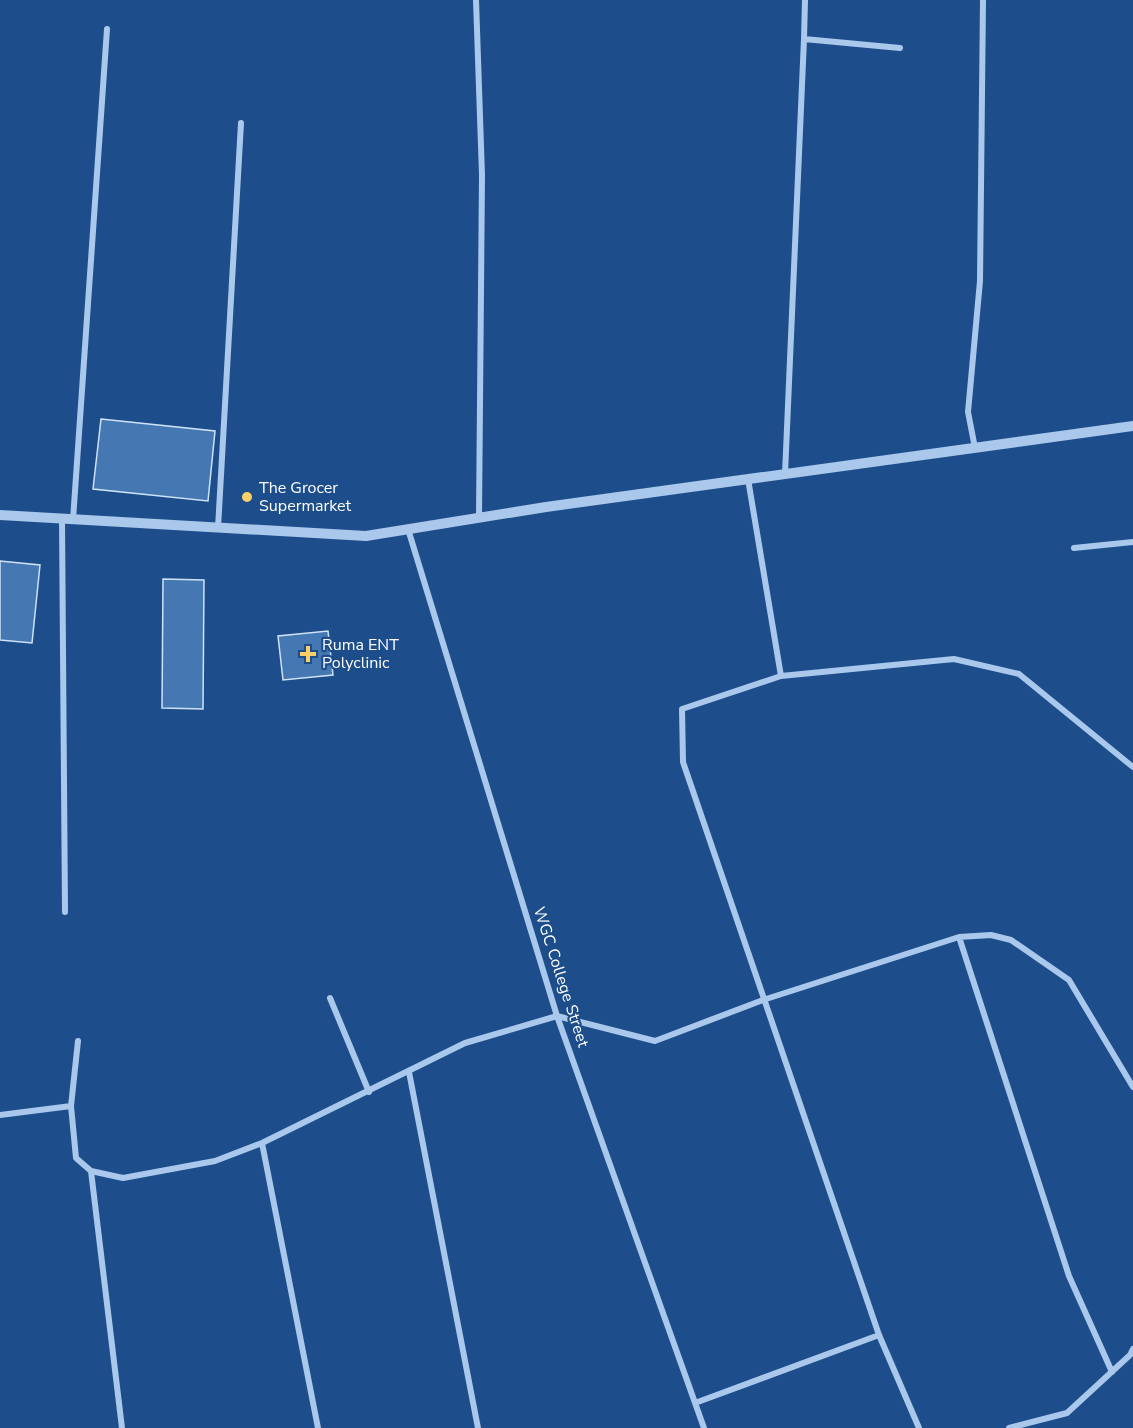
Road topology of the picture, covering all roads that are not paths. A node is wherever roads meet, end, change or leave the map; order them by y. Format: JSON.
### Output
{"nodes":[{"id":1,"x":476,"y":0,"type":"edge"},
{"id":2,"x":806,"y":0,"type":"edge"},
{"id":3,"x":983,"y":0,"type":"edge"},
{"id":4,"x":107,"y":29,"type":"dead end"},
{"id":5,"x":804,"y":39,"type":"junction"},
{"id":6,"x":900,"y":48,"type":"dead end"},
{"id":7,"x":241,"y":123,"type":"dead end"},
{"id":8,"x":1133,"y":426,"type":"edge"},
{"id":9,"x":975,"y":448,"type":"junction"},
{"id":10,"x":785,"y":474,"type":"junction"},
{"id":11,"x":748,"y":479,"type":"junction"},
{"id":12,"x":0,"y":515,"type":"edge"},
{"id":13,"x":479,"y":517,"type":"junction"},
{"id":14,"x":67,"y":519,"type":"junction"},
{"id":15,"x":218,"y":528,"type":"junction"},
{"id":16,"x":408,"y":529,"type":"junction"},
{"id":17,"x":1133,"y":542,"type":"edge"},
{"id":18,"x":1074,"y":548,"type":"dead end"},
{"id":19,"x":781,"y":676,"type":"junction"},
{"id":20,"x":1133,"y":767,"type":"edge"},
{"id":21,"x":65,"y":912,"type":"dead end"},
{"id":22,"x":959,"y":937,"type":"junction"},
{"id":23,"x":330,"y":998,"type":"dead end"},
{"id":24,"x":763,"y":999,"type":"junction"},
{"id":25,"x":558,"y":1016,"type":"junction"},
{"id":26,"x":78,"y":1041,"type":"dead end"},
{"id":27,"x":409,"y":1072,"type":"junction"},
{"id":28,"x":1133,"y":1086,"type":"edge"},
{"id":29,"x":369,"y":1092,"type":"junction"},
{"id":30,"x":71,"y":1106,"type":"junction"},
{"id":31,"x":0,"y":1115,"type":"edge"},
{"id":32,"x":262,"y":1143,"type":"junction"},
{"id":33,"x":91,"y":1171,"type":"junction"},
{"id":34,"x":879,"y":1335,"type":"junction"},
{"id":35,"x":1133,"y":1349,"type":"edge"},
{"id":36,"x":1112,"y":1372,"type":"junction"},
{"id":37,"x":695,"y":1403,"type":"junction"},
{"id":38,"x":122,"y":1428,"type":"edge"},
{"id":39,"x":318,"y":1428,"type":"edge"},
{"id":40,"x":478,"y":1428,"type":"edge"},
{"id":41,"x":704,"y":1428,"type":"edge"},
{"id":42,"x":919,"y":1428,"type":"edge"},
{"id":43,"x":1009,"y":1428,"type":"edge"}],
"edges":[{"from":1,"to":13,"type":"street"},
{"from":2,"to":5,"type":"street"},
{"from":3,"to":9,"type":"street"},
{"from":4,"to":14,"type":"street"},
{"from":5,"to":6,"type":"street"},
{"from":5,"to":10,"type":"street"},
{"from":7,"to":15,"type":"street"},
{"from":8,"to":9,"type":"street"},
{"from":9,"to":10,"type":"street"},
{"from":10,"to":11,"type":"street"},
{"from":11,"to":13,"type":"street"},
{"from":11,"to":19,"type":"street"},
{"from":12,"to":14,"type":"street"},
{"from":13,"to":16,"type":"street"},
{"from":14,"to":15,"type":"street"},
{"from":14,"to":21,"type":"street"},
{"from":15,"to":16,"type":"street"},
{"from":16,"to":25,"type":"street","name":"WGC College Street"},
{"from":17,"to":18,"type":"street"},
{"from":19,"to":20,"type":"street"},
{"from":19,"to":24,"type":"street"},
{"from":22,"to":24,"type":"street"},
{"from":22,"to":28,"type":"street"},
{"from":22,"to":36,"type":"street"},
{"from":23,"to":29,"type":"street"},
{"from":24,"to":25,"type":"street"},
{"from":24,"to":34,"type":"street"},
{"from":25,"to":27,"type":"street"},
{"from":25,"to":37,"type":"street","name":"WGC College Street"},
{"from":26,"to":30,"type":"street"},
{"from":27,"to":29,"type":"street"},
{"from":27,"to":40,"type":"street"},
{"from":29,"to":32,"type":"street"},
{"from":30,"to":31,"type":"street"},
{"from":30,"to":33,"type":"street"},
{"from":32,"to":33,"type":"street"},
{"from":32,"to":39,"type":"street"},
{"from":33,"to":38,"type":"street"},
{"from":34,"to":37,"type":"street"},
{"from":34,"to":42,"type":"street"},
{"from":35,"to":36,"type":"street"},
{"from":36,"to":43,"type":"street"},
{"from":37,"to":41,"type":"street","name":"WGC College Street"}]}
